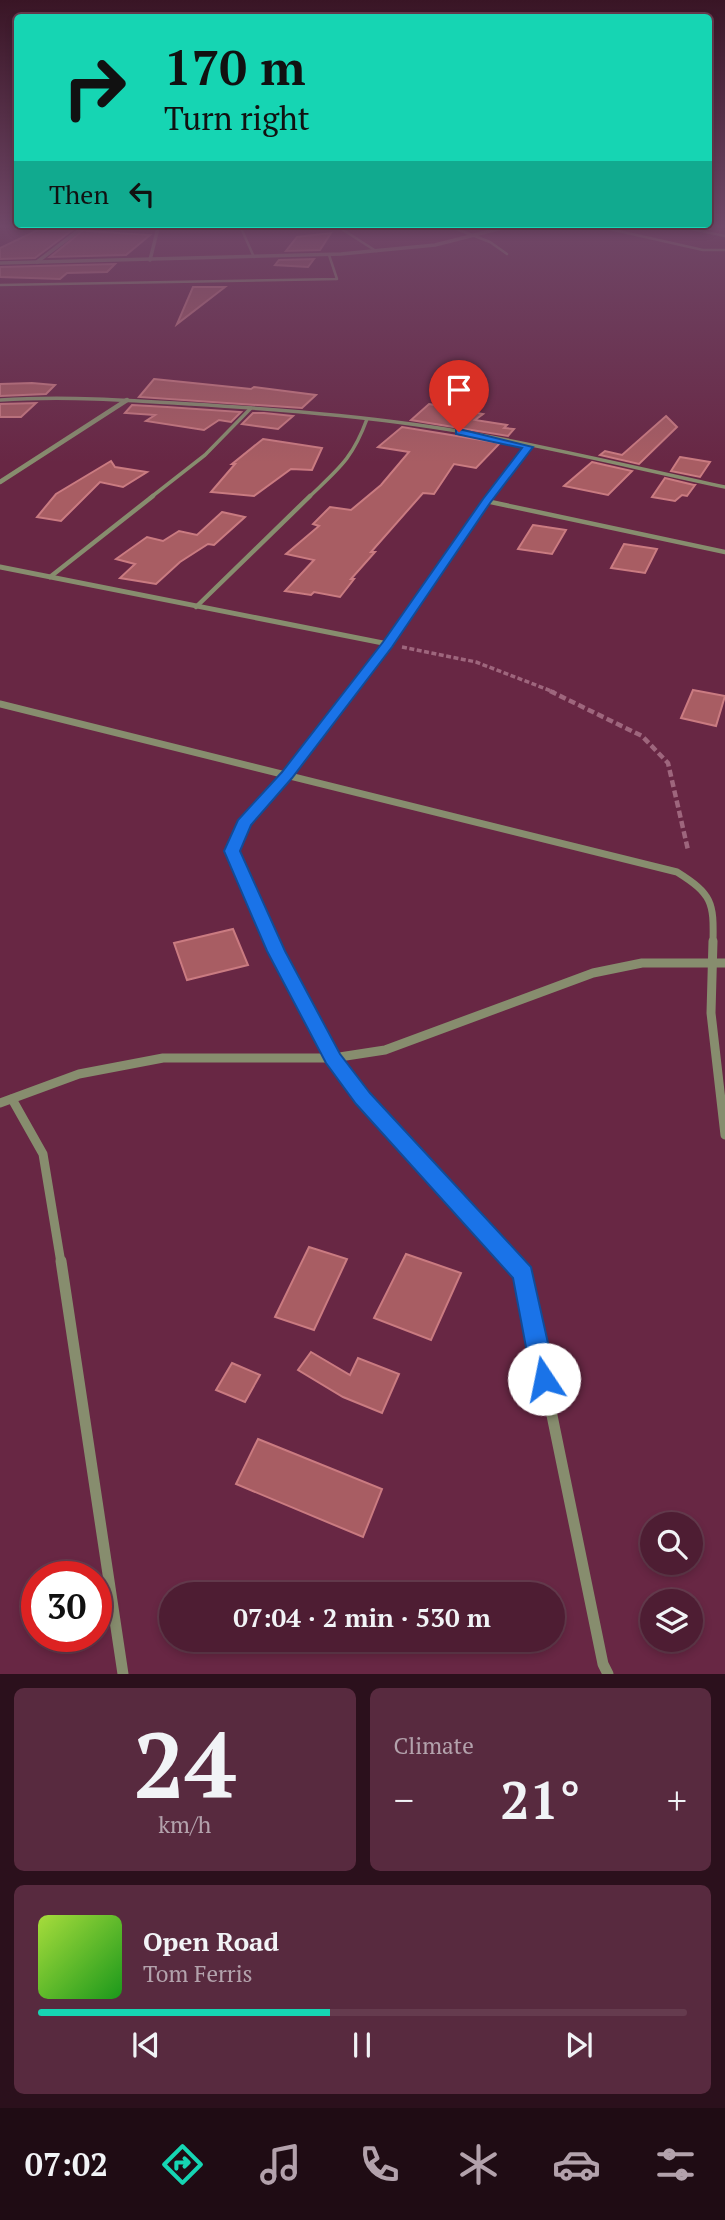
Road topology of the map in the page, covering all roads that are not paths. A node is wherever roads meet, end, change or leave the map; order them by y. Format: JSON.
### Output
{"nodes":[{"id":1,"x":0,"y":400,"type":"edge"},
{"id":2,"x":127,"y":400,"type":"junction"},
{"id":3,"x":251,"y":408,"type":"junction"},
{"id":4,"x":367,"y":419,"type":"junction"},
{"id":5,"x":528,"y":447,"type":"junction"},
{"id":6,"x":0,"y":482,"type":"edge"},
{"id":7,"x":725,"y":487,"type":"edge"},
{"id":8,"x":486,"y":501,"type":"junction"},
{"id":9,"x":725,"y":552,"type":"edge"},
{"id":10,"x":0,"y":567,"type":"edge"},
{"id":11,"x":50,"y":577,"type":"junction"},
{"id":12,"x":196,"y":607,"type":"junction"},
{"id":13,"x":388,"y":644,"type":"junction"},
{"id":14,"x":0,"y":704,"type":"edge"},
{"id":15,"x":287,"y":775,"type":"junction"},
{"id":16,"x":714,"y":962,"type":"junction"},
{"id":17,"x":725,"y":963,"type":"edge"},
{"id":18,"x":333,"y":1058,"type":"junction"},
{"id":19,"x":12,"y":1099,"type":"junction"},
{"id":20,"x":0,"y":1103,"type":"edge"},
{"id":21,"x":725,"y":1135,"type":"edge"},
{"id":22,"x":123,"y":1674,"type":"edge"},
{"id":23,"x":608,"y":1674,"type":"edge"}],
"edges":[{"from":1,"to":2,"type":"lane"},
{"from":2,"to":3,"type":"lane"},
{"from":2,"to":6,"type":"street"},
{"from":3,"to":4,"type":"lane"},
{"from":3,"to":11,"type":"lane"},
{"from":4,"to":5,"type":"lane"},
{"from":4,"to":12,"type":"lane"},
{"from":5,"to":7,"type":"lane"},
{"from":5,"to":8,"type":"lane"},
{"from":8,"to":9,"type":"lane"},
{"from":8,"to":13,"type":"lane"},
{"from":10,"to":11,"type":"street"},
{"from":11,"to":12,"type":"street"},
{"from":12,"to":13,"type":"street"},
{"from":13,"to":15,"type":"street"},
{"from":14,"to":15,"type":"street"},
{"from":15,"to":16,"type":"street"},
{"from":15,"to":18,"type":"street"},
{"from":16,"to":17,"type":"street"},
{"from":16,"to":18,"type":"street"},
{"from":16,"to":21,"type":"street"},
{"from":18,"to":19,"type":"street"},
{"from":18,"to":23,"type":"street"},
{"from":19,"to":20,"type":"street"},
{"from":19,"to":22,"type":"street"}]}
